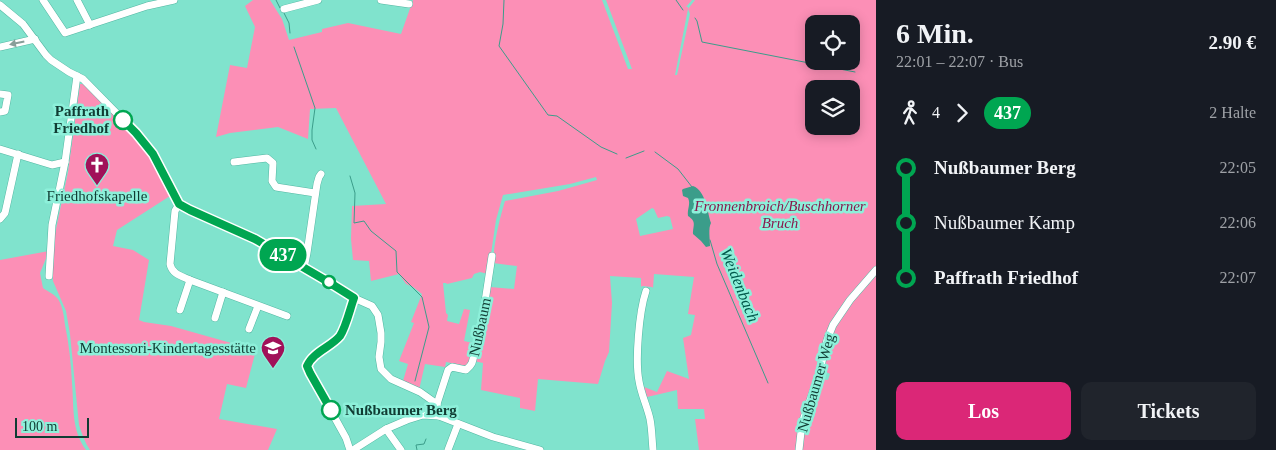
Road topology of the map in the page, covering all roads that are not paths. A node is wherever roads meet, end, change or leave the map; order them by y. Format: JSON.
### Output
{"nodes":[{"id":1,"x":43,"y":0,"type":"edge"},
{"id":2,"x":77,"y":0,"type":"edge"},
{"id":3,"x":174,"y":0,"type":"edge"},
{"id":4,"x":318,"y":0,"type":"edge"},
{"id":5,"x":381,"y":0,"type":"edge"},
{"id":6,"x":157,"y":2,"type":"edge"},
{"id":7,"x":409,"y":4,"type":"dead end"},
{"id":8,"x":0,"y":5,"type":"edge"},
{"id":9,"x":284,"y":9,"type":"dead end"},
{"id":10,"x":90,"y":25,"type":"junction"},
{"id":11,"x":35,"y":39,"type":"junction"},
{"id":12,"x":0,"y":47,"type":"edge"},
{"id":13,"x":77,"y":76,"type":"junction"},
{"id":14,"x":0,"y":94,"type":"edge"},
{"id":15,"x":0,"y":112,"type":"edge"},
{"id":16,"x":0,"y":149,"type":"edge"},
{"id":17,"x":18,"y":154,"type":"junction"},
{"id":18,"x":65,"y":162,"type":"junction"},
{"id":19,"x":234,"y":162,"type":"dead end"},
{"id":20,"x":321,"y":174,"type":"dead end"},
{"id":21,"x":315,"y":193,"type":"junction"},
{"id":22,"x":179,"y":204,"type":"junction"},
{"id":23,"x":0,"y":219,"type":"edge"},
{"id":24,"x":492,"y":256,"type":"dead end"},
{"id":25,"x":304,"y":268,"type":"junction"},
{"id":26,"x":876,"y":270,"type":"edge"},
{"id":27,"x":49,"y":276,"type":"dead end"},
{"id":28,"x":190,"y":280,"type":"junction"},
{"id":29,"x":223,"y":292,"type":"junction"},
{"id":30,"x":646,"y":292,"type":"dead end"},
{"id":31,"x":354,"y":298,"type":"junction"},
{"id":32,"x":258,"y":306,"type":"junction"},
{"id":33,"x":180,"y":310,"type":"dead end"},
{"id":34,"x":287,"y":316,"type":"dead end"},
{"id":35,"x":215,"y":318,"type":"dead end"},
{"id":36,"x":249,"y":329,"type":"dead end"},
{"id":37,"x":437,"y":404,"type":"junction"},
{"id":38,"x":438,"y":416,"type":"junction"},
{"id":39,"x":458,"y":424,"type":"junction"},
{"id":40,"x":386,"y":429,"type":"junction"},
{"id":41,"x":352,"y":450,"type":"edge"},
{"id":42,"x":401,"y":450,"type":"edge"},
{"id":43,"x":448,"y":450,"type":"edge"},
{"id":44,"x":540,"y":450,"type":"edge"},
{"id":45,"x":653,"y":450,"type":"edge"},
{"id":46,"x":799,"y":450,"type":"edge"}],
"edges":[{"from":1,"to":10,"type":"street"},
{"from":2,"to":10,"type":"street"},
{"from":3,"to":6,"type":"street"},
{"from":4,"to":9,"type":"street"},
{"from":5,"to":7,"type":"street"},
{"from":6,"to":10,"type":"street"},
{"from":8,"to":11,"type":"street"},
{"from":11,"to":12,"type":"street","one_way":true},
{"from":11,"to":13,"type":"street"},
{"from":13,"to":18,"type":"street"},
{"from":13,"to":22,"type":"street"},
{"from":14,"to":15,"type":"street"},
{"from":16,"to":17,"type":"street"},
{"from":17,"to":18,"type":"street"},
{"from":17,"to":23,"type":"street"},
{"from":18,"to":27,"type":"street"},
{"from":19,"to":21,"type":"street"},
{"from":20,"to":21,"type":"street"},
{"from":21,"to":25,"type":"street"},
{"from":22,"to":25,"type":"street"},
{"from":22,"to":28,"type":"street"},
{"from":24,"to":37,"type":"street","name":"Nußbaum"},
{"from":25,"to":31,"type":"street"},
{"from":26,"to":46,"type":"street","name":"Nußbaumer Weg"},
{"from":28,"to":29,"type":"street"},
{"from":28,"to":33,"type":"street"},
{"from":29,"to":32,"type":"street"},
{"from":29,"to":35,"type":"street"},
{"from":30,"to":45,"type":"street"},
{"from":31,"to":37,"type":"street"},
{"from":31,"to":41,"type":"street"},
{"from":32,"to":34,"type":"street"},
{"from":32,"to":36,"type":"street"},
{"from":37,"to":38,"type":"street"},
{"from":38,"to":39,"type":"street"},
{"from":38,"to":40,"type":"street"},
{"from":39,"to":43,"type":"street"},
{"from":39,"to":44,"type":"street"},
{"from":40,"to":41,"type":"street"},
{"from":40,"to":42,"type":"street"}]}
